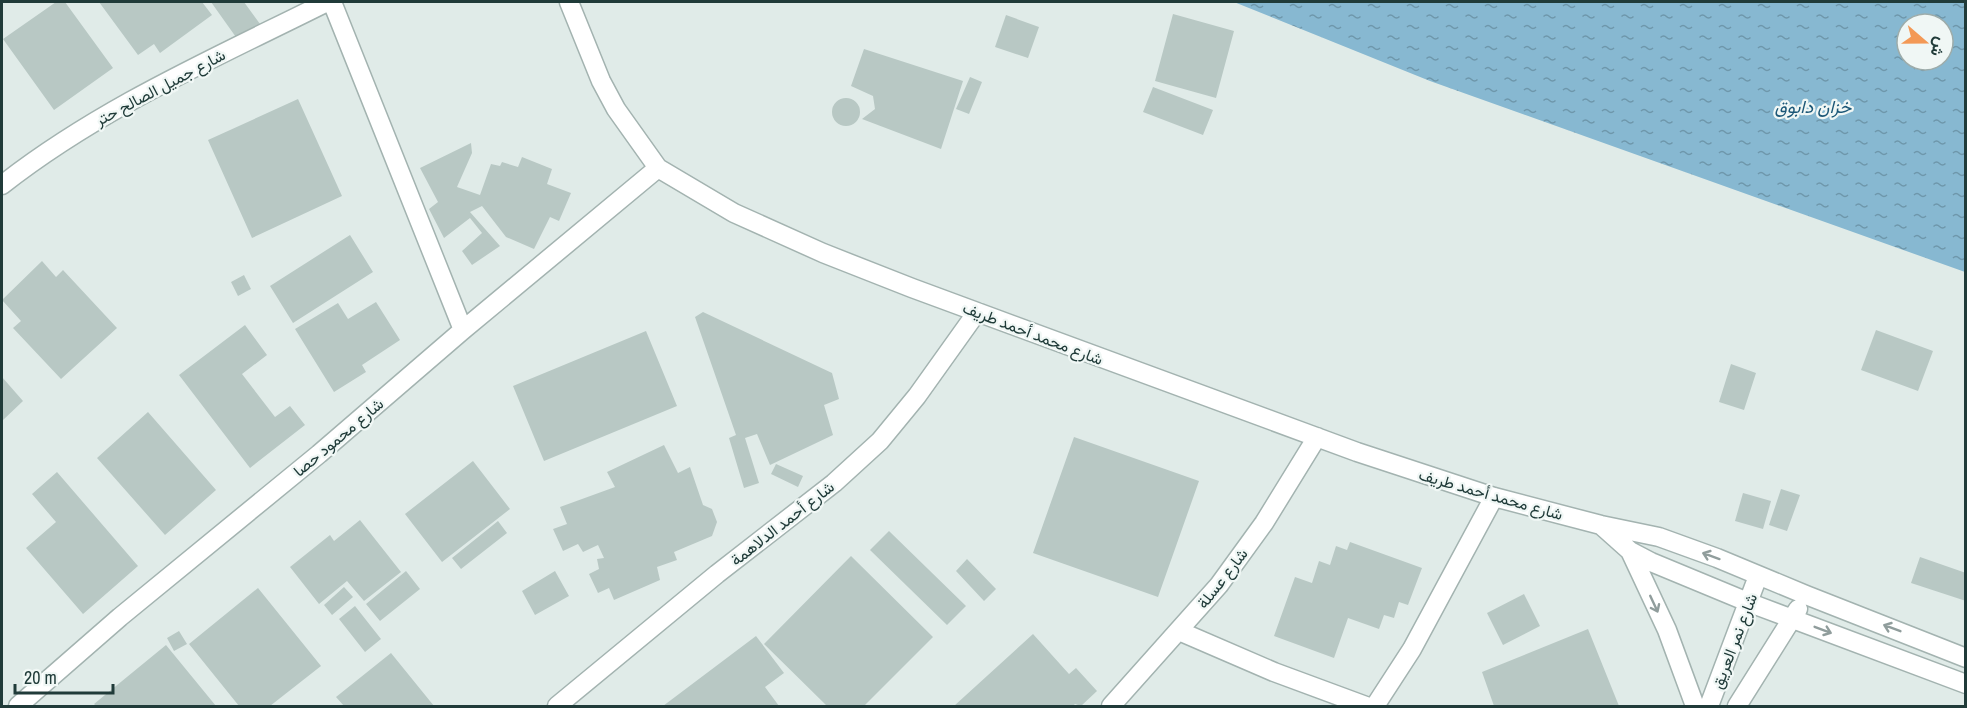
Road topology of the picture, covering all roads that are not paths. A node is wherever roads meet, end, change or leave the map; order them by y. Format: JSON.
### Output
{"nodes":[{"id":1,"x":327,"y":2,"type":"edge"},
{"id":2,"x":332,"y":2,"type":"edge"},
{"id":3,"x":570,"y":2,"type":"edge"},
{"id":4,"x":658,"y":168,"type":"junction"},
{"id":5,"x":2,"y":185,"type":"edge"},
{"id":6,"x":977,"y":312,"type":"junction"},
{"id":7,"x":463,"y":330,"type":"junction"},
{"id":8,"x":1317,"y":437,"type":"junction"},
{"id":9,"x":1494,"y":497,"type":"junction"},
{"id":10,"x":1601,"y":525,"type":"junction"},
{"id":11,"x":1630,"y":550,"type":"junction"},
{"id":12,"x":1758,"y":576,"type":"junction"},
{"id":13,"x":1806,"y":595,"type":"junction"},
{"id":14,"x":1750,"y":603,"type":"junction"},
{"id":15,"x":1793,"y":619,"type":"junction"},
{"id":16,"x":1179,"y":631,"type":"junction"},
{"id":17,"x":1965,"y":658,"type":"edge"},
{"id":18,"x":1965,"y":684,"type":"edge"},
{"id":19,"x":18,"y":706,"type":"edge"},
{"id":20,"x":557,"y":706,"type":"edge"},
{"id":21,"x":1111,"y":706,"type":"edge"},
{"id":22,"x":1366,"y":706,"type":"edge"},
{"id":23,"x":1375,"y":706,"type":"edge"},
{"id":24,"x":1695,"y":706,"type":"edge"},
{"id":25,"x":1709,"y":706,"type":"edge"},
{"id":26,"x":1737,"y":706,"type":"edge"}],
"edges":[{"from":1,"to":5,"type":"street","name":"شارع جميل الصالح حتر"},
{"from":2,"to":7,"type":"street"},
{"from":3,"to":4,"type":"street","name":"شارع محمد أحمد طريف"},
{"from":4,"to":6,"type":"street","name":"شارع محمد أحمد طريف"},
{"from":4,"to":7,"type":"street","name":"شارع محمود حصا"},
{"from":6,"to":8,"type":"street","name":"شارع محمد أحمد طريف"},
{"from":6,"to":20,"type":"street","name":"شارع أحمد الدلاهمة"},
{"from":7,"to":19,"type":"street","name":"شارع محمود حصا"},
{"from":8,"to":9,"type":"street","name":"شارع محمد أحمد طريف"},
{"from":8,"to":16,"type":"street","name":"شارع عسلة"},
{"from":9,"to":10,"type":"street","name":"شارع محمد أحمد طريف"},
{"from":9,"to":23,"type":"street"},
{"from":10,"to":11,"type":"street","name":"شارع محمد أحمد طريف"},
{"from":12,"to":10,"type":"street","name":"شارع محمد أحمد طريف","one_way":true},
{"from":11,"to":14,"type":"street","name":"شارع محمد أحمد طريف"},
{"from":11,"to":24,"type":"street","one_way":true},
{"from":12,"to":13,"type":"street","name":"شارع محمد أحمد طريف"},
{"from":12,"to":14,"type":"street","name":"شارع نمر العريق"},
{"from":13,"to":15,"type":"street","name":"شارع نمر العريق"},
{"from":17,"to":13,"type":"street","name":"شارع محمد أحمد طريف","one_way":true},
{"from":14,"to":15,"type":"street","name":"شارع محمد أحمد طريف"},
{"from":14,"to":25,"type":"street","name":"شارع نمر العريق"},
{"from":15,"to":18,"type":"street","name":"شارع محمد أحمد طريف","one_way":true},
{"from":15,"to":26,"type":"street","name":"شارع نمر العريق"},
{"from":16,"to":21,"type":"street","name":"شارع عسلة"},
{"from":16,"to":22,"type":"street"}]}
